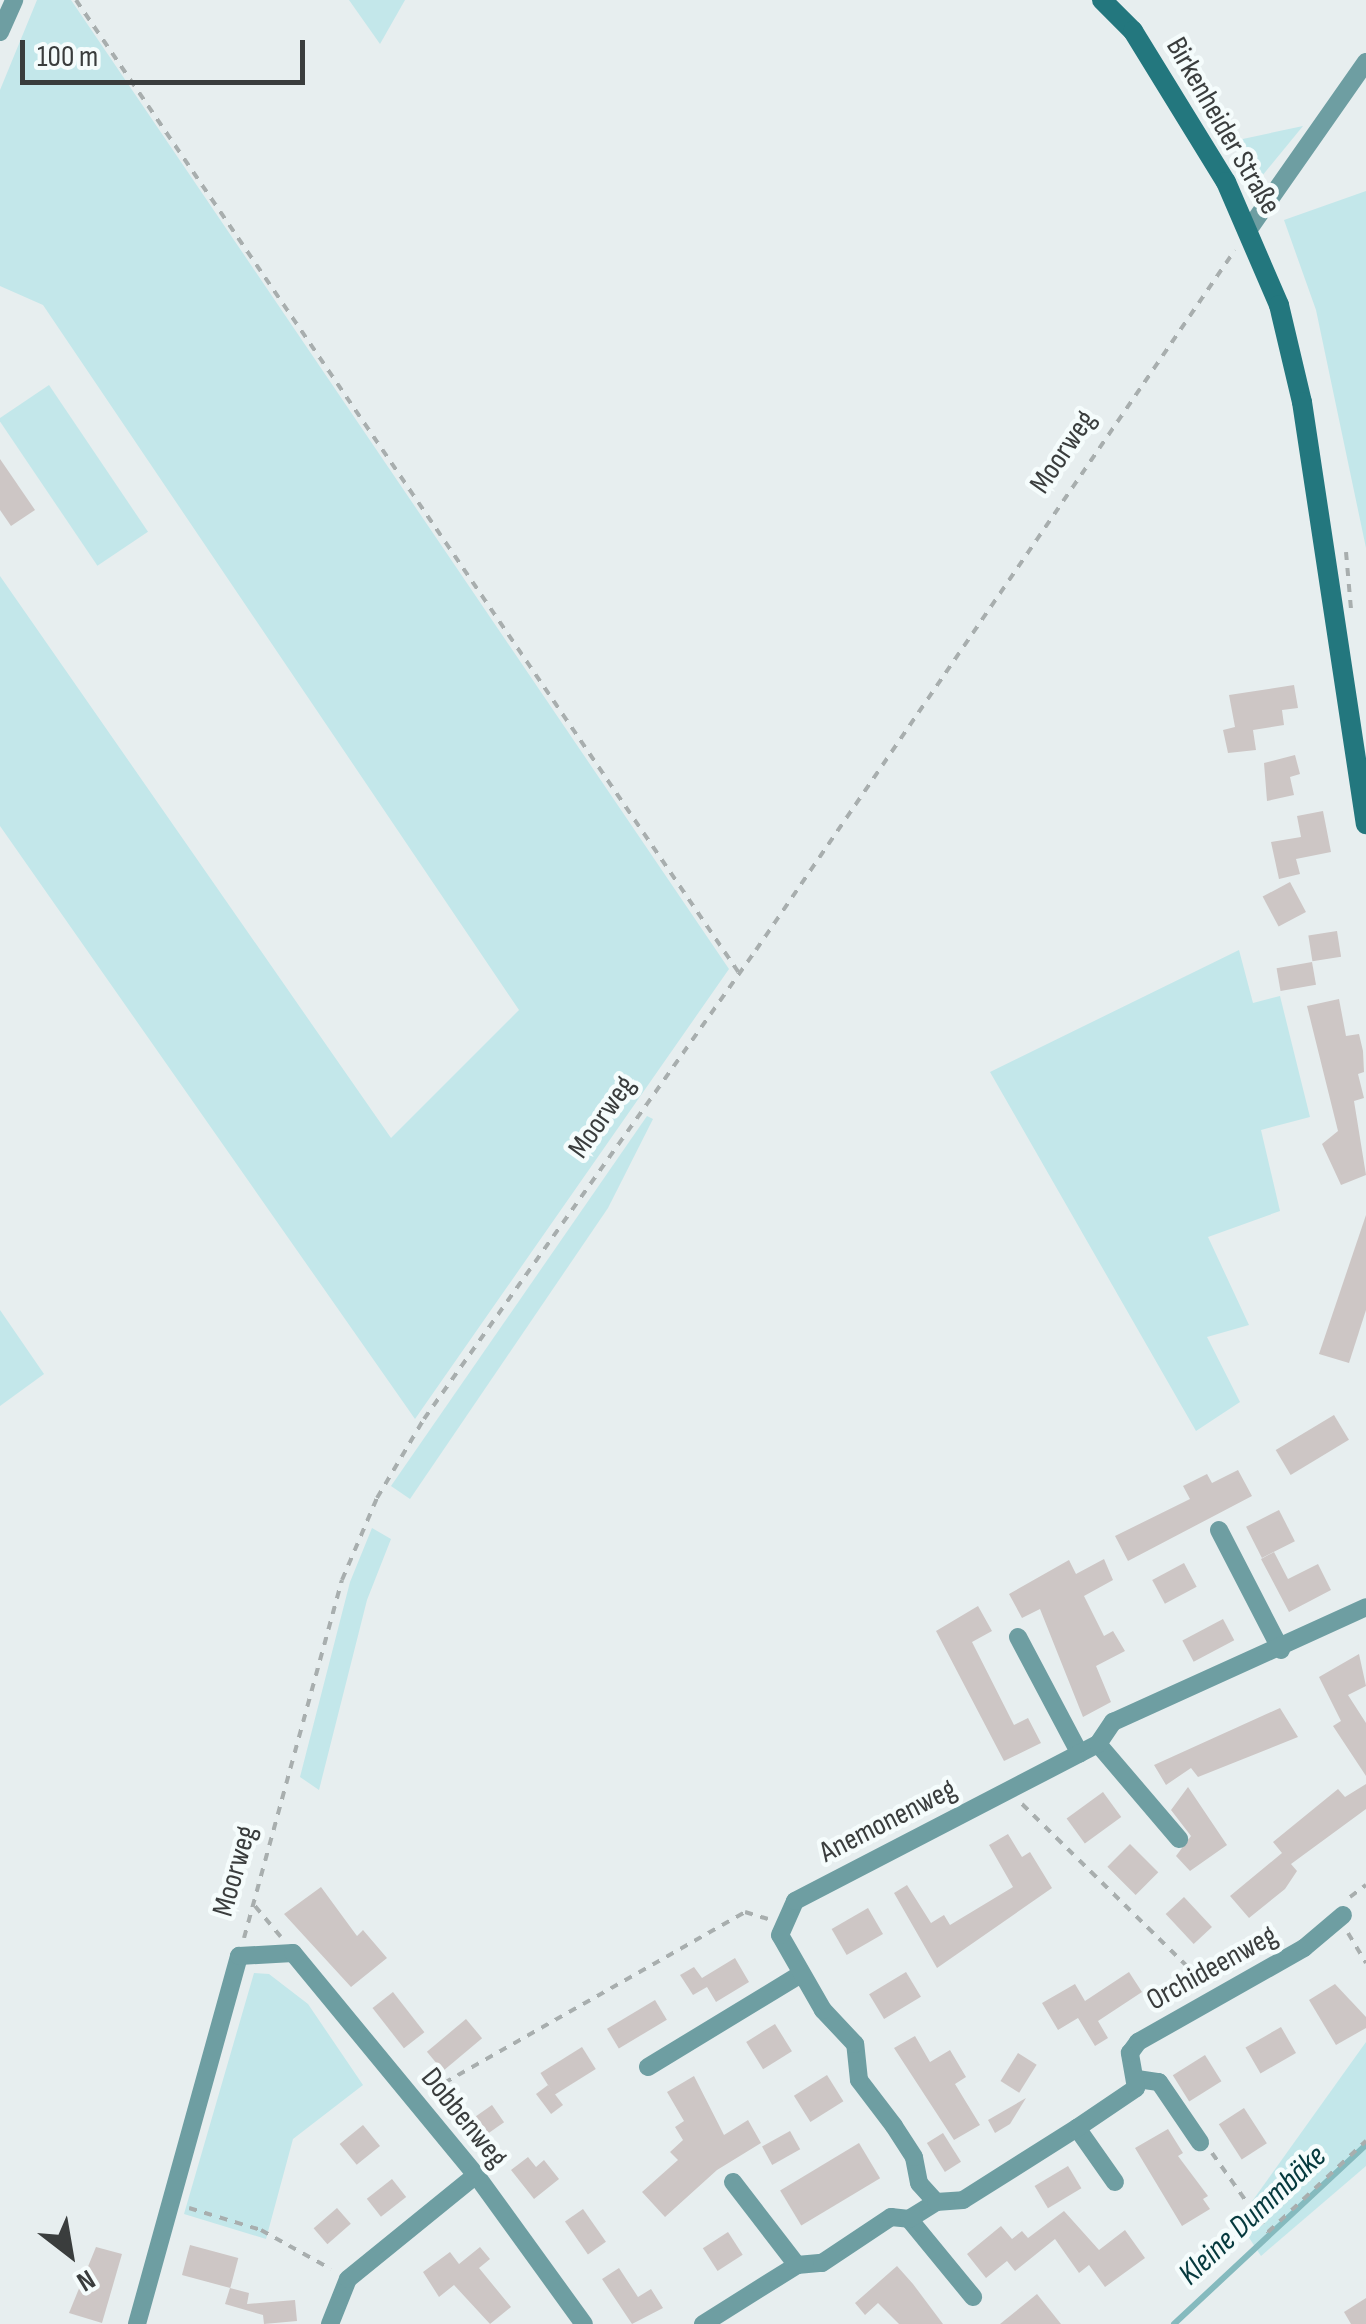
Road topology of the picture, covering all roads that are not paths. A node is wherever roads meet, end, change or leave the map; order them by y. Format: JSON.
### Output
{"nodes":[{"id":1,"x":14,"y":0,"type":"edge"},
{"id":2,"x":1102,"y":0,"type":"edge"},
{"id":3,"x":0,"y":32,"type":"edge"},
{"id":4,"x":1366,"y":62,"type":"edge"},
{"id":5,"x":1249,"y":230,"type":"junction"},
{"id":6,"x":1366,"y":824,"type":"edge"},
{"id":7,"x":1219,"y":1530,"type":"dead end"},
{"id":8,"x":1366,"y":1607,"type":"edge"},
{"id":9,"x":1018,"y":1636,"type":"dead end"},
{"id":10,"x":1281,"y":1650,"type":"junction"},
{"id":11,"x":1098,"y":1744,"type":"junction"},
{"id":12,"x":1080,"y":1754,"type":"junction"},
{"id":13,"x":1179,"y":1840,"type":"dead end"},
{"id":14,"x":1341,"y":1916,"type":"road end"},
{"id":15,"x":239,"y":1956,"type":"joint"},
{"id":16,"x":802,"y":1974,"type":"junction"},
{"id":17,"x":648,"y":2067,"type":"dead end"},
{"id":18,"x":1137,"y":2079,"type":"junction"},
{"id":19,"x":1077,"y":2128,"type":"junction"},
{"id":20,"x":1200,"y":2142,"type":"road end"},
{"id":21,"x":476,"y":2174,"type":"junction"},
{"id":22,"x":733,"y":2182,"type":"dead end"},
{"id":23,"x":1115,"y":2182,"type":"dead end"},
{"id":24,"x":936,"y":2202,"type":"junction"},
{"id":25,"x":908,"y":2219,"type":"junction"},
{"id":26,"x":797,"y":2265,"type":"junction"},
{"id":27,"x":973,"y":2297,"type":"dead end"},
{"id":28,"x":136,"y":2324,"type":"edge"},
{"id":29,"x":330,"y":2324,"type":"edge"},
{"id":30,"x":584,"y":2324,"type":"edge"},
{"id":31,"x":703,"y":2324,"type":"edge"}],
"edges":[{"from":1,"to":3,"type":"street"},
{"from":2,"to":5,"type":"street","name":"Birkenheider Straße"},
{"from":4,"to":5,"type":"street"},
{"from":5,"to":6,"type":"street","name":"Birkenheider Straße"},
{"from":7,"to":10,"type":"street"},
{"from":8,"to":10,"type":"street","name":"Anemonenweg"},
{"from":9,"to":12,"type":"street"},
{"from":10,"to":11,"type":"street","name":"Anemonenweg"},
{"from":11,"to":12,"type":"street","name":"Anemonenweg"},
{"from":11,"to":13,"type":"street"},
{"from":12,"to":16,"type":"street","name":"Anemonenweg"},
{"from":14,"to":18,"type":"street","name":"Orchideenweg"},
{"from":15,"to":21,"type":"street","name":"Dobbenweg"},
{"from":15,"to":28,"type":"street","name":"Moorweg"},
{"from":16,"to":17,"type":"street"},
{"from":16,"to":24,"type":"street"},
{"from":18,"to":19,"type":"street"},
{"from":18,"to":20,"type":"street"},
{"from":19,"to":23,"type":"street"},
{"from":19,"to":24,"type":"street"},
{"from":21,"to":29,"type":"street"},
{"from":21,"to":30,"type":"street","name":"Dobbenweg"},
{"from":22,"to":26,"type":"street"},
{"from":24,"to":25,"type":"street"},
{"from":25,"to":26,"type":"street"},
{"from":25,"to":27,"type":"street"},
{"from":26,"to":31,"type":"street"}]}
